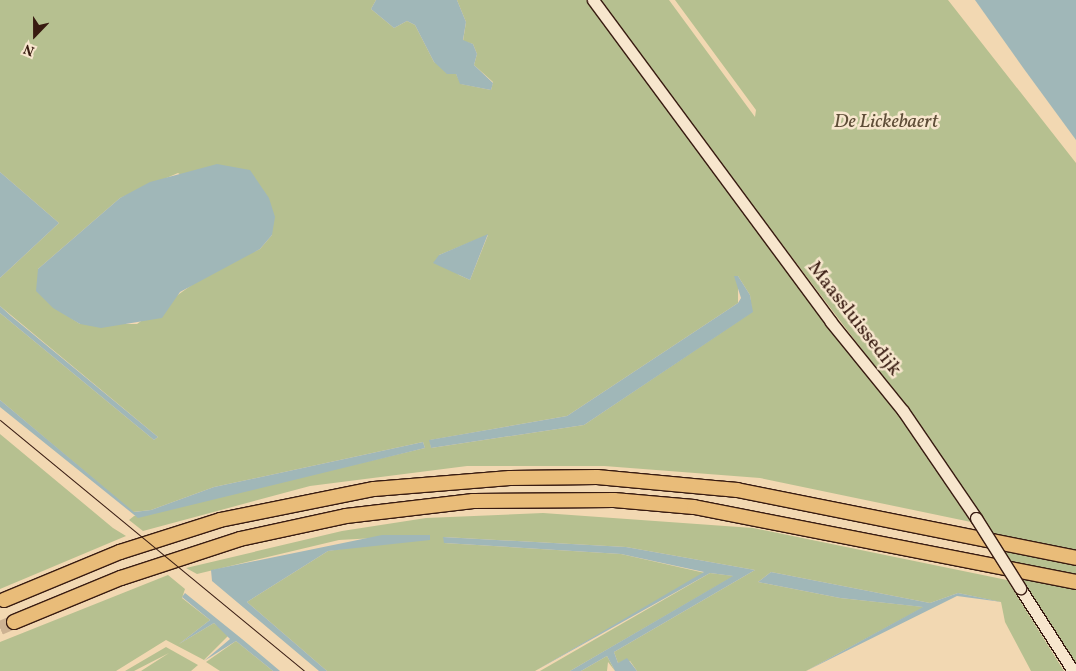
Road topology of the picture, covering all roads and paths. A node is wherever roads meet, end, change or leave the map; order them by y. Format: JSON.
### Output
{"nodes":[{"id":1,"x":593,"y":0,"type":"edge"},
{"id":2,"x":1076,"y":558,"type":"edge"},
{"id":3,"x":1076,"y":582,"type":"edge"},
{"id":4,"x":4,"y":600,"type":"dead end"},
{"id":5,"x":14,"y":622,"type":"tunnel mouth"},
{"id":6,"x":1073,"y":671,"type":"edge"}],
"edges":[{"from":1,"to":6,"type":"street","name":"Maassluissedijk","bridge":true},
{"from":2,"to":4,"type":"highway"},
{"from":3,"to":5,"type":"highway"}]}
